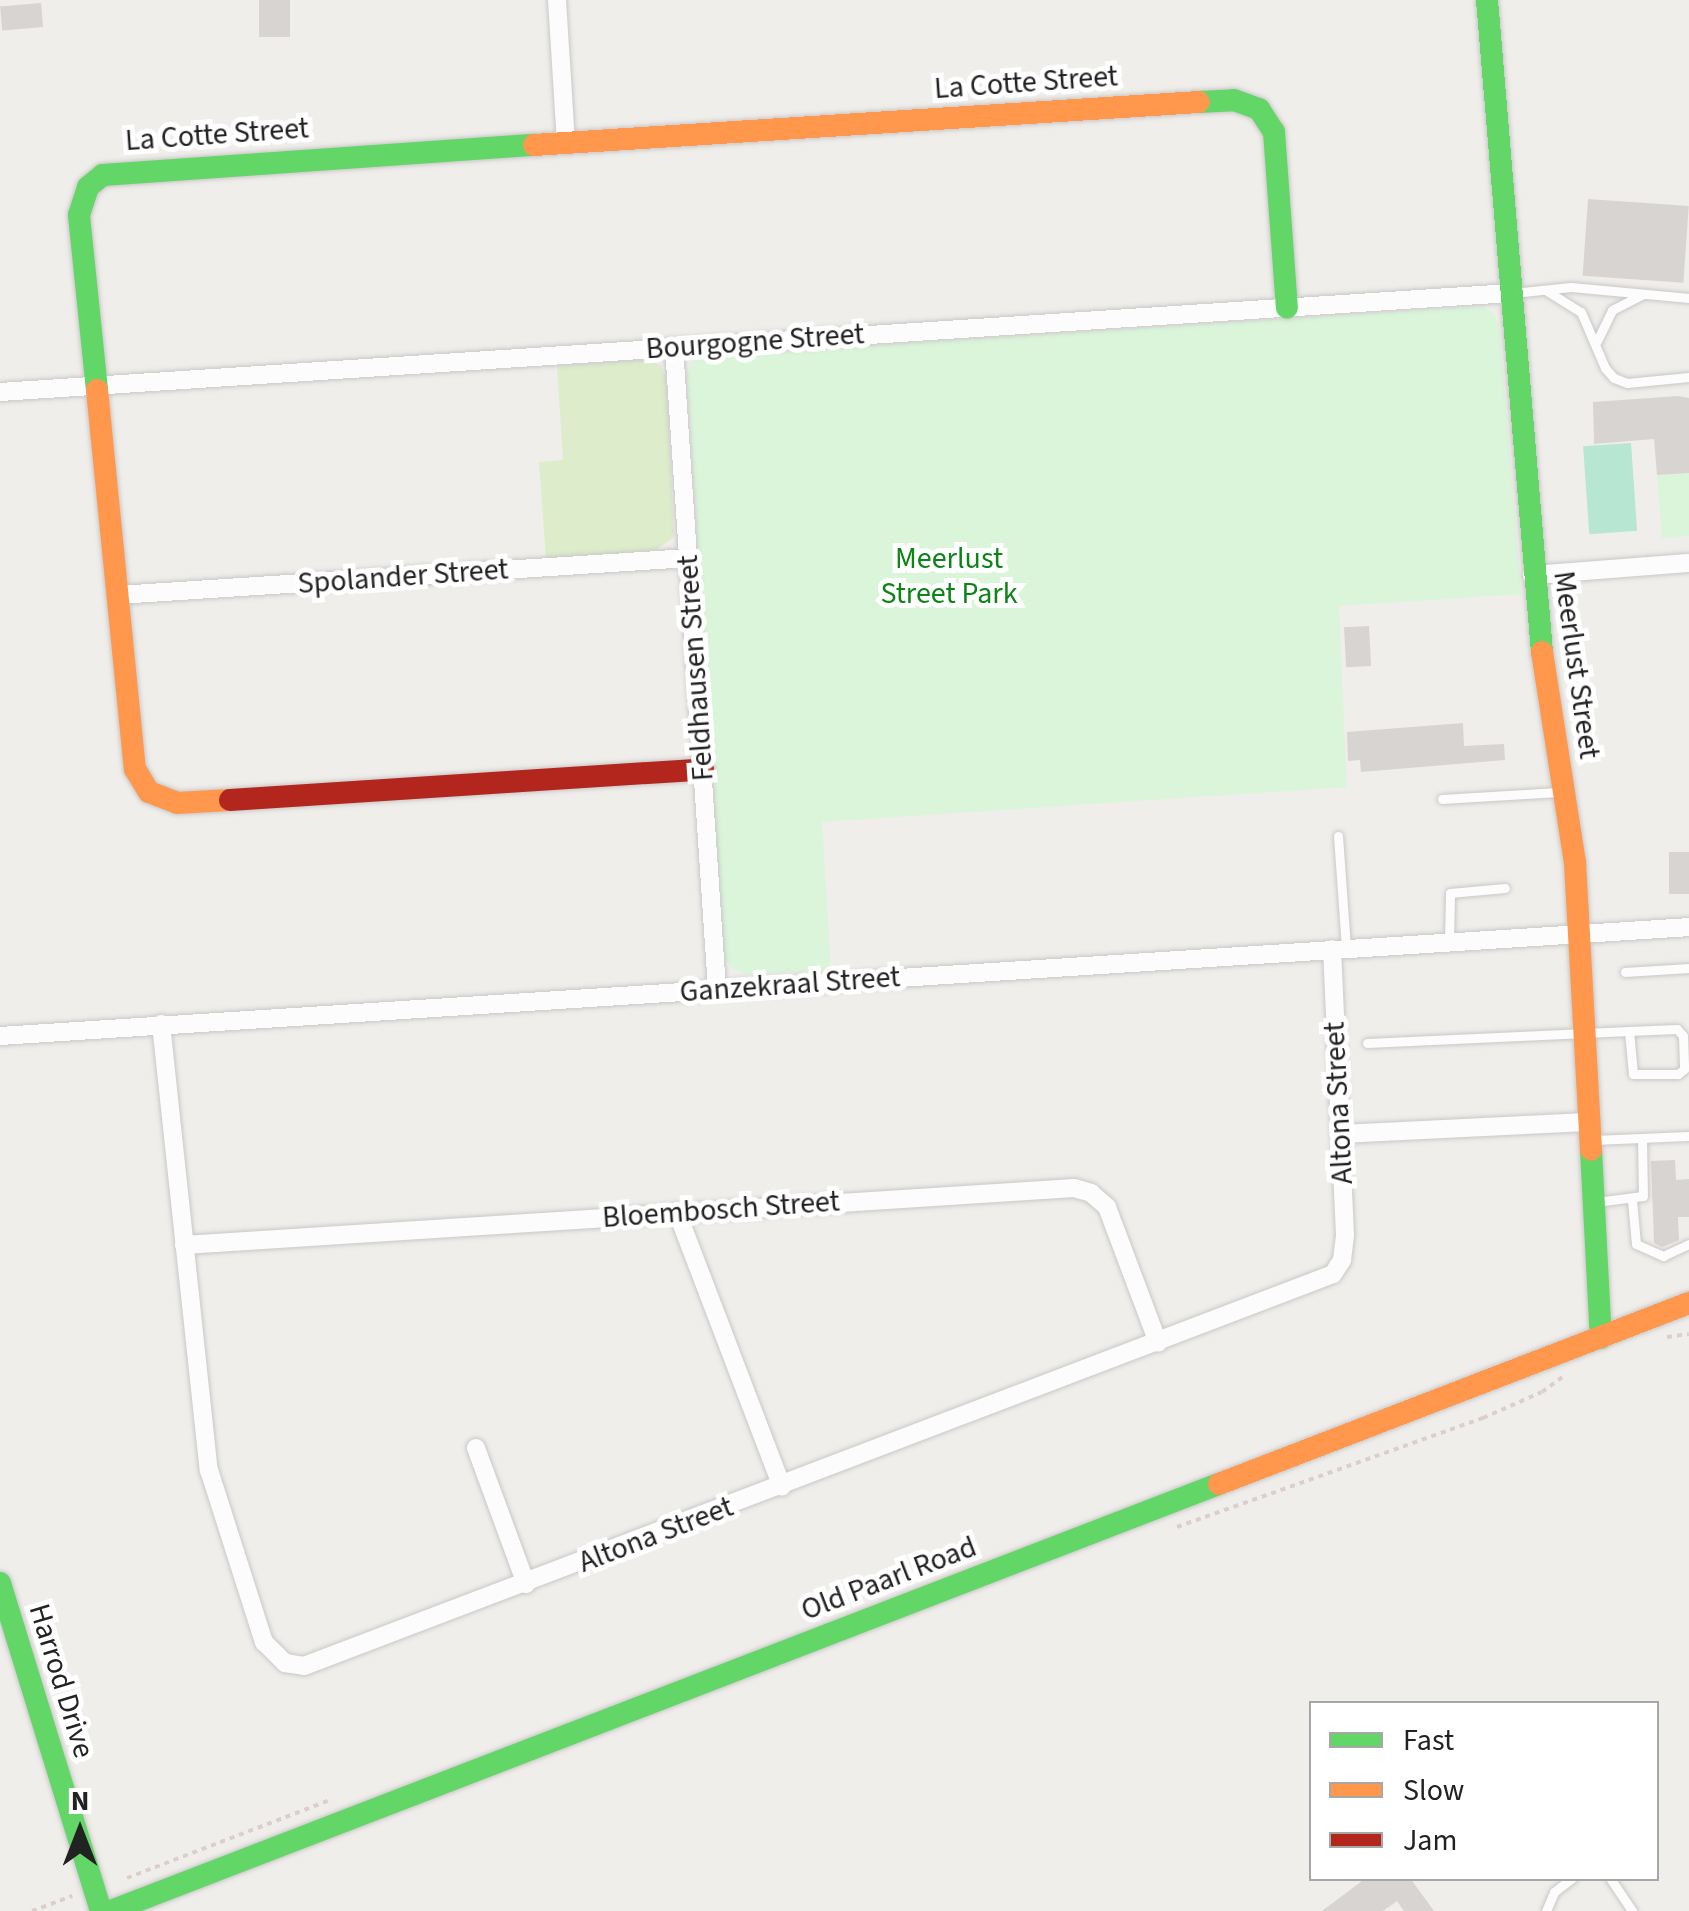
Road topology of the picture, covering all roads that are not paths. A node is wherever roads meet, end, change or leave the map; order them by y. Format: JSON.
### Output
{"nodes":[{"id":1,"x":556,"y":0,"type":"edge"},
{"id":2,"x":1486,"y":0,"type":"edge"},
{"id":3,"x":566,"y":142,"type":"junction"},
{"id":4,"x":1547,"y":291,"type":"junction"},
{"id":5,"x":1510,"y":293,"type":"junction"},
{"id":6,"x":1651,"y":294,"type":"junction"},
{"id":7,"x":1689,"y":298,"type":"edge"},
{"id":8,"x":1287,"y":308,"type":"junction"},
{"id":9,"x":1596,"y":344,"type":"junction"},
{"id":10,"x":674,"y":347,"type":"junction"},
{"id":11,"x":1689,"y":377,"type":"edge"},
{"id":12,"x":96,"y":385,"type":"junction"},
{"id":13,"x":0,"y":392,"type":"edge"},
{"id":14,"x":689,"y":558,"type":"junction"},
{"id":15,"x":1689,"y":564,"type":"edge"},
{"id":16,"x":1532,"y":576,"type":"junction"},
{"id":17,"x":118,"y":595,"type":"junction"},
{"id":18,"x":703,"y":769,"type":"junction"},
{"id":19,"x":1565,"y":791,"type":"junction"},
{"id":20,"x":1442,"y":799,"type":"dead end"},
{"id":21,"x":1338,"y":836,"type":"dead end"},
{"id":22,"x":1505,"y":888,"type":"dead end"},
{"id":23,"x":1689,"y":927,"type":"edge"},
{"id":24,"x":1579,"y":934,"type":"junction"},
{"id":25,"x":1449,"y":942,"type":"junction"},
{"id":26,"x":1339,"y":949,"type":"junction"},
{"id":27,"x":1689,"y":968,"type":"edge"},
{"id":28,"x":1625,"y":972,"type":"dead end"},
{"id":29,"x":717,"y":990,"type":"junction"},
{"id":30,"x":161,"y":1024,"type":"junction"},
{"id":31,"x":1629,"y":1031,"type":"junction"},
{"id":32,"x":1584,"y":1033,"type":"junction"},
{"id":33,"x":0,"y":1036,"type":"edge"},
{"id":34,"x":1367,"y":1042,"type":"dead end"},
{"id":35,"x":1589,"y":1131,"type":"junction"},
{"id":36,"x":1340,"y":1134,"type":"junction"},
{"id":37,"x":1689,"y":1136,"type":"edge"},
{"id":38,"x":1642,"y":1138,"type":"junction"},
{"id":39,"x":1632,"y":1200,"type":"junction"},
{"id":40,"x":1592,"y":1203,"type":"junction"},
{"id":41,"x":677,"y":1212,"type":"junction"},
{"id":42,"x":1689,"y":1244,"type":"edge"},
{"id":43,"x":184,"y":1246,"type":"junction"},
{"id":44,"x":1689,"y":1304,"type":"edge"},
{"id":45,"x":1601,"y":1338,"type":"junction"},
{"id":46,"x":1158,"y":1343,"type":"junction"},
{"id":47,"x":476,"y":1448,"type":"dead end"},
{"id":48,"x":782,"y":1487,"type":"junction"},
{"id":49,"x":0,"y":1583,"type":"edge"},
{"id":50,"x":526,"y":1584,"type":"junction"},
{"id":51,"x":1568,"y":1881,"type":"edge"},
{"id":52,"x":1612,"y":1881,"type":"edge"},
{"id":53,"x":101,"y":1911,"type":"edge"},
{"id":54,"x":111,"y":1911,"type":"edge"},
{"id":55,"x":1546,"y":1911,"type":"edge"},
{"id":56,"x":1632,"y":1911,"type":"edge"}],
"edges":[{"from":1,"to":3,"type":"street"},
{"from":2,"to":5,"type":"street","name":"Meerlust Street"},
{"from":3,"to":8,"type":"street","name":"La Cotte Street"},
{"from":3,"to":12,"type":"street","name":"La Cotte Street"},
{"from":4,"to":5,"type":"lane"},
{"from":4,"to":6,"type":"lane"},
{"from":4,"to":9,"type":"lane"},
{"from":5,"to":8,"type":"street","name":"Bourgogne Street"},
{"from":5,"to":16,"type":"street","name":"Meerlust Street"},
{"from":6,"to":7,"type":"lane"},
{"from":6,"to":9,"type":"lane"},
{"from":8,"to":10,"type":"street","name":"Bourgogne Street"},
{"from":9,"to":11,"type":"lane"},
{"from":10,"to":12,"type":"street","name":"Bourgogne Street"},
{"from":10,"to":14,"type":"street","name":"Feldhausen Street"},
{"from":12,"to":13,"type":"street","name":"Bourgogne Street"},
{"from":12,"to":17,"type":"street","name":"La Cotte Street"},
{"from":14,"to":17,"type":"street","name":"Spolander Street"},
{"from":14,"to":18,"type":"street","name":"Feldhausen Street"},
{"from":15,"to":16,"type":"street"},
{"from":16,"to":19,"type":"street","name":"Meerlust Street"},
{"from":17,"to":18,"type":"street","name":"La Cotte Street"},
{"from":18,"to":29,"type":"street","name":"Feldhausen Street"},
{"from":19,"to":20,"type":"lane"},
{"from":19,"to":24,"type":"street","name":"Meerlust Street"},
{"from":21,"to":26,"type":"lane"},
{"from":22,"to":25,"type":"lane"},
{"from":23,"to":24,"type":"street","name":"Ganzekraal Street"},
{"from":24,"to":25,"type":"street","name":"Ganzekraal Street"},
{"from":24,"to":32,"type":"street","name":"Meerlust Street"},
{"from":25,"to":26,"type":"street","name":"Ganzekraal Street"},
{"from":26,"to":29,"type":"street","name":"Ganzekraal Street"},
{"from":26,"to":36,"type":"street","name":"Altona Street"},
{"from":27,"to":28,"type":"lane"},
{"from":29,"to":30,"type":"street","name":"Ganzekraal Street"},
{"from":30,"to":33,"type":"street","name":"Ganzekraal Street"},
{"from":30,"to":43,"type":"street","name":"Altona Street"},
{"from":31,"to":31,"type":"lane"},
{"from":31,"to":32,"type":"lane"},
{"from":32,"to":34,"type":"lane"},
{"from":32,"to":35,"type":"street","name":"Meerlust Street"},
{"from":35,"to":36,"type":"street"},
{"from":35,"to":38,"type":"lane"},
{"from":35,"to":40,"type":"street","name":"Meerlust Street"},
{"from":36,"to":46,"type":"street","name":"Altona Street"},
{"from":37,"to":38,"type":"lane"},
{"from":38,"to":39,"type":"lane"},
{"from":39,"to":40,"type":"lane"},
{"from":39,"to":42,"type":"lane"},
{"from":40,"to":45,"type":"street","name":"Meerlust Street"},
{"from":41,"to":43,"type":"street","name":"Bloembosch Street"},
{"from":41,"to":46,"type":"street","name":"Bloembosch Street"},
{"from":41,"to":48,"type":"street"},
{"from":43,"to":50,"type":"street","name":"Altona Street"},
{"from":44,"to":45,"type":"street","name":"Old Paarl Road"},
{"from":45,"to":54,"type":"street","name":"Old Paarl Road"},
{"from":46,"to":48,"type":"street","name":"Altona Street"},
{"from":47,"to":50,"type":"street"},
{"from":48,"to":50,"type":"street","name":"Altona Street"},
{"from":49,"to":53,"type":"street","name":"Harrod Drive"},
{"from":51,"to":55,"type":"lane"},
{"from":52,"to":56,"type":"lane"}]}
